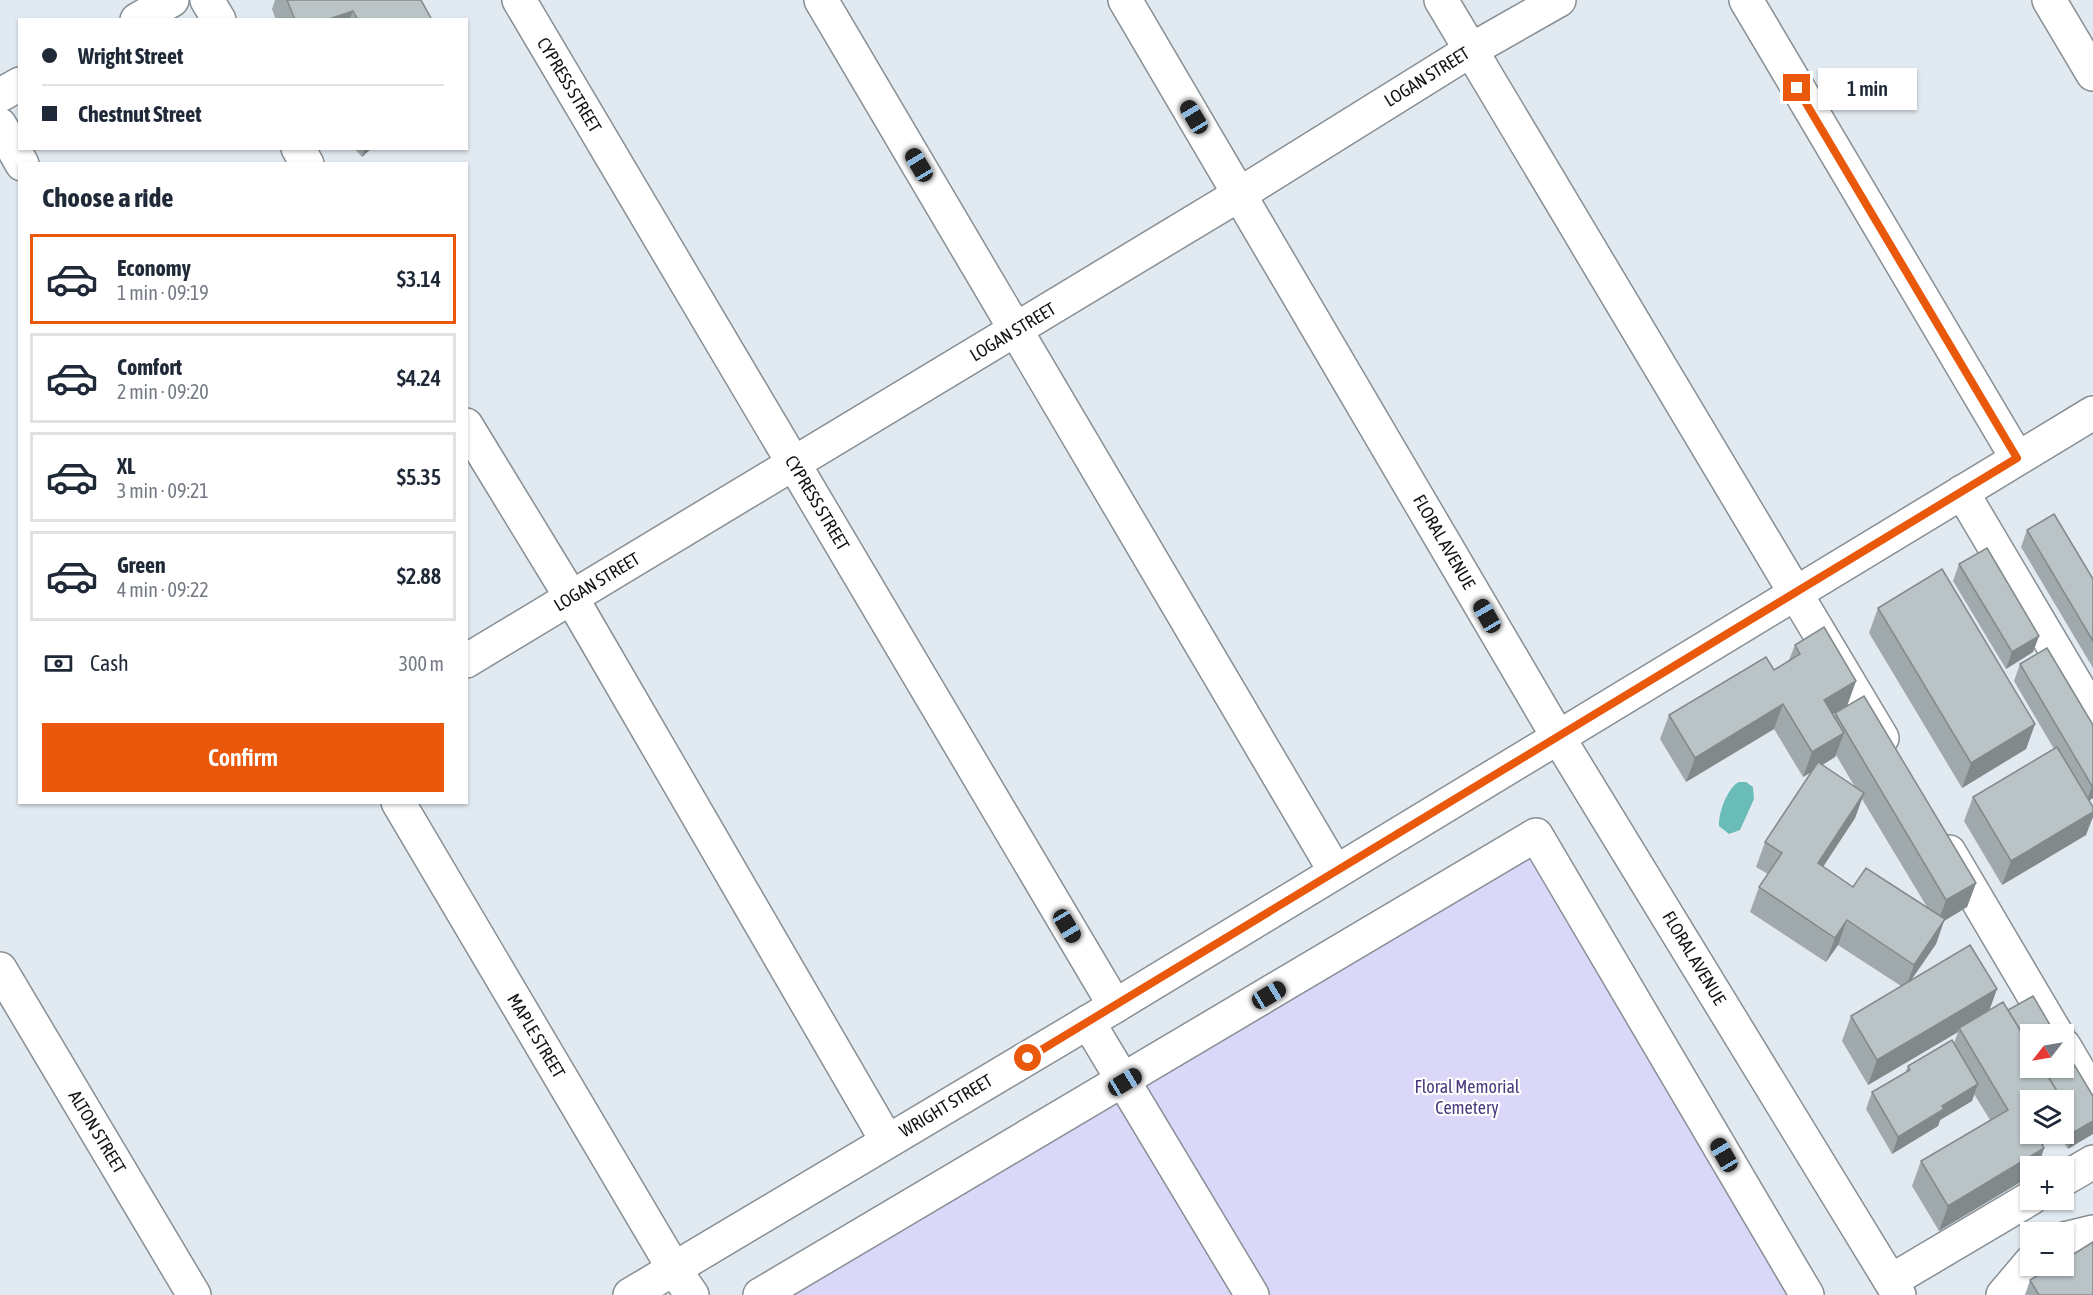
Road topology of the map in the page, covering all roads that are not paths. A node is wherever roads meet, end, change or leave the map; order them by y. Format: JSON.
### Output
{"nodes":[{"id":1,"x":172,"y":0,"type":"edge"},
{"id":2,"x":207,"y":0,"type":"edge"},
{"id":3,"x":519,"y":0,"type":"edge"},
{"id":4,"x":820,"y":0,"type":"edge"},
{"id":5,"x":1125,"y":0,"type":"edge"},
{"id":6,"x":1441,"y":0,"type":"edge"},
{"id":7,"x":1559,"y":0,"type":"edge"},
{"id":8,"x":1746,"y":0,"type":"edge"},
{"id":9,"x":2049,"y":0,"type":"edge"},
{"id":10,"x":140,"y":18,"type":"edge"},
{"id":11,"x":218,"y":18,"type":"edge"},
{"id":12,"x":1471,"y":50,"type":"junction"},
{"id":13,"x":2093,"y":74,"type":"edge"},
{"id":14,"x":18,"y":85,"type":"edge"},
{"id":15,"x":0,"y":95,"type":"edge"},
{"id":16,"x":0,"y":125,"type":"edge"},
{"id":17,"x":21,"y":162,"type":"edge"},
{"id":18,"x":1240,"y":194,"type":"junction"},
{"id":19,"x":1017,"y":330,"type":"junction"},
{"id":20,"x":2093,"y":413,"type":"edge"},
{"id":21,"x":468,"y":428,"type":"edge"},
{"id":22,"x":2017,"y":458,"type":"junction"},
{"id":23,"x":794,"y":465,"type":"junction"},
{"id":24,"x":1962,"y":492,"type":"junction"},
{"id":25,"x":1796,"y":591,"type":"junction"},
{"id":26,"x":571,"y":597,"type":"junction"},
{"id":27,"x":468,"y":660,"type":"edge"},
{"id":28,"x":2093,"y":713,"type":"edge"},
{"id":29,"x":1558,"y":737,"type":"junction"},
{"id":30,"x":1900,"y":768,"type":"edge"},
{"id":31,"x":399,"y":804,"type":"edge"},
{"id":32,"x":1936,"y":829,"type":"edge"},
{"id":33,"x":1335,"y":870,"type":"junction"},
{"id":34,"x":0,"y":969,"type":"edge"},
{"id":35,"x":1102,"y":1014,"type":"junction"},
{"id":36,"x":2051,"y":1024,"type":"edge"},
{"id":37,"x":2074,"y":1063,"type":"edge"},
{"id":38,"x":1125,"y":1082,"type":"junction"},
{"id":39,"x":2093,"y":1095,"type":"edge"},
{"id":40,"x":887,"y":1141,"type":"junction"},
{"id":41,"x":2093,"y":1162,"type":"edge"},
{"id":42,"x":2074,"y":1173,"type":"edge"},
{"id":43,"x":2020,"y":1205,"type":"edge"},
{"id":44,"x":2093,"y":1232,"type":"edge"},
{"id":45,"x":2074,"y":1237,"type":"edge"},
{"id":46,"x":2020,"y":1275,"type":"edge"},
{"id":47,"x":683,"y":1282,"type":"edge"},
{"id":48,"x":1895,"y":1288,"type":"edge"},
{"id":49,"x":194,"y":1295,"type":"edge"},
{"id":50,"x":630,"y":1295,"type":"edge"},
{"id":51,"x":760,"y":1295,"type":"edge"},
{"id":52,"x":1252,"y":1295,"type":"edge"},
{"id":53,"x":1807,"y":1295,"type":"edge"},
{"id":54,"x":2003,"y":1295,"type":"edge"}],
"edges":[{"from":1,"to":10,"type":"street"},
{"from":2,"to":11,"type":"street"},
{"from":3,"to":23,"type":"street","name":"CYPRESS STREET"},
{"from":4,"to":19,"type":"street"},
{"from":5,"to":18,"type":"street","name":"FLORAL AVENUE"},
{"from":6,"to":12,"type":"street"},
{"from":7,"to":12,"type":"street","name":"LOGAN STREET"},
{"from":8,"to":22,"type":"street"},
{"from":9,"to":13,"type":"street"},
{"from":12,"to":18,"type":"street","name":"LOGAN STREET"},
{"from":12,"to":25,"type":"street"},
{"from":14,"to":15,"type":"street"},
{"from":16,"to":17,"type":"street"},
{"from":18,"to":19,"type":"street","name":"LOGAN STREET"},
{"from":18,"to":29,"type":"street","name":"FLORAL AVENUE"},
{"from":19,"to":23,"type":"street","name":"LOGAN STREET"},
{"from":19,"to":33,"type":"street"},
{"from":20,"to":22,"type":"street","name":"WRIGHT STREET"},
{"from":21,"to":26,"type":"street"},
{"from":22,"to":24,"type":"street","name":"WRIGHT STREET"},
{"from":23,"to":26,"type":"street","name":"LOGAN STREET"},
{"from":23,"to":35,"type":"street","name":"CYPRESS STREET"},
{"from":24,"to":25,"type":"street","name":"WRIGHT STREET"},
{"from":24,"to":28,"type":"street"},
{"from":25,"to":29,"type":"street","name":"WRIGHT STREET"},
{"from":25,"to":30,"type":"street"},
{"from":26,"to":27,"type":"street","name":"LOGAN STREET"},
{"from":26,"to":40,"type":"street"},
{"from":29,"to":33,"type":"street","name":"WRIGHT STREET"},
{"from":29,"to":48,"type":"street","name":"FLORAL AVENUE"},
{"from":31,"to":47,"type":"street","name":"MAPLE STREET"},
{"from":32,"to":36,"type":"street"},
{"from":33,"to":35,"type":"street","name":"WRIGHT STREET"},
{"from":34,"to":49,"type":"street","name":"ALTON STREET"},
{"from":35,"to":38,"type":"street","name":"CYPRESS STREET"},
{"from":35,"to":40,"type":"street","name":"WRIGHT STREET"},
{"from":37,"to":39,"type":"street"},
{"from":38,"to":51,"type":"street"},
{"from":38,"to":52,"type":"street","name":"CYPRESS STREET"},
{"from":38,"to":53,"type":"street"},
{"from":40,"to":47,"type":"street","name":"WRIGHT STREET"},
{"from":41,"to":42,"type":"street"},
{"from":43,"to":48,"type":"street"},
{"from":44,"to":45,"type":"street"},
{"from":46,"to":54,"type":"street"},
{"from":47,"to":50,"type":"street","name":"WRIGHT STREET"}]}
